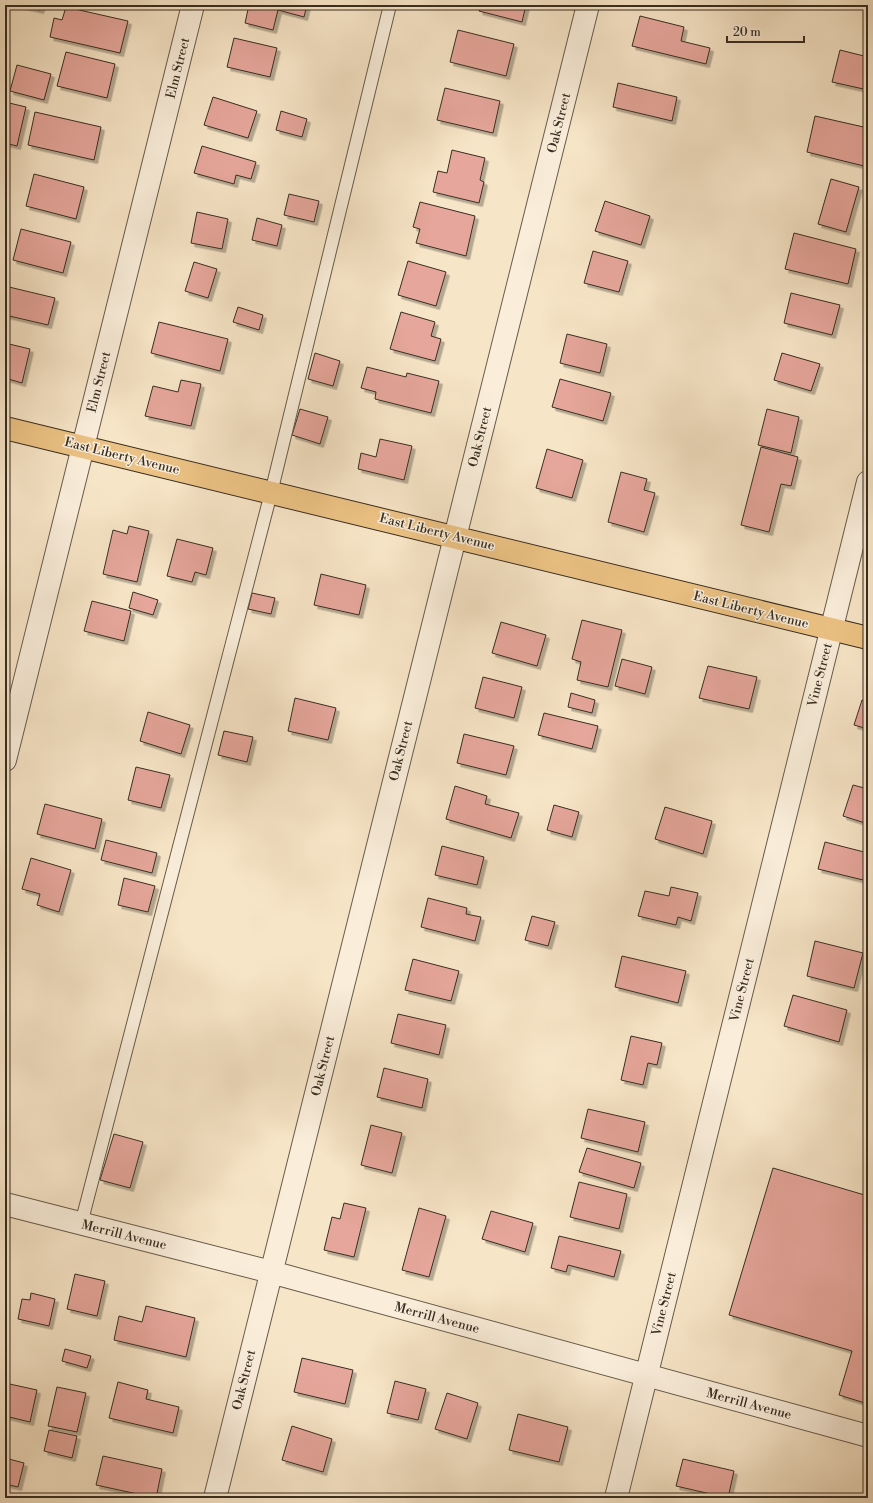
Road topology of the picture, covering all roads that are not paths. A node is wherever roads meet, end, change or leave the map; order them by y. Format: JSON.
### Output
{"nodes":[{"id":1,"x":194,"y":5,"type":"edge"},
{"id":2,"x":390,"y":5,"type":"edge"},
{"id":3,"x":588,"y":5,"type":"edge"},
{"id":4,"x":5,"y":428,"type":"edge"},
{"id":5,"x":83,"y":446,"type":"junction"},
{"id":6,"x":868,"y":482,"type":"edge"},
{"id":7,"x":270,"y":492,"type":"junction"},
{"id":8,"x":455,"y":537,"type":"junction"},
{"id":9,"x":831,"y":629,"type":"junction"},
{"id":10,"x":868,"y":638,"type":"edge"},
{"id":11,"x":5,"y":760,"type":"edge"},
{"id":12,"x":5,"y":1204,"type":"edge"},
{"id":13,"x":81,"y":1224,"type":"junction"},
{"id":14,"x":271,"y":1272,"type":"junction"},
{"id":15,"x":646,"y":1376,"type":"junction"},
{"id":16,"x":868,"y":1436,"type":"edge"},
{"id":17,"x":215,"y":1498,"type":"edge"},
{"id":18,"x":616,"y":1498,"type":"edge"}],
"edges":[{"from":1,"to":5,"type":"street","name":"Elm Street"},
{"from":2,"to":7,"type":"lane"},
{"from":3,"to":8,"type":"street","name":"Oak Street"},
{"from":4,"to":5,"type":"main road","name":"East Liberty Avenue"},
{"from":5,"to":7,"type":"main road","name":"East Liberty Avenue"},
{"from":5,"to":11,"type":"street","name":"Elm Street"},
{"from":6,"to":9,"type":"street","name":"Vine Street"},
{"from":7,"to":8,"type":"main road","name":"East Liberty Avenue"},
{"from":7,"to":13,"type":"lane"},
{"from":8,"to":9,"type":"main road","name":"East Liberty Avenue"},
{"from":8,"to":14,"type":"street","name":"Oak Street"},
{"from":9,"to":10,"type":"main road","name":"East Liberty Avenue"},
{"from":9,"to":15,"type":"street","name":"Vine Street"},
{"from":12,"to":13,"type":"street","name":"Merrill Avenue"},
{"from":13,"to":14,"type":"street","name":"Merrill Avenue"},
{"from":14,"to":15,"type":"street","name":"Merrill Avenue"},
{"from":14,"to":17,"type":"street","name":"Oak Street"},
{"from":15,"to":16,"type":"street","name":"Merrill Avenue"},
{"from":15,"to":18,"type":"street","name":"Vine Street"}]}
